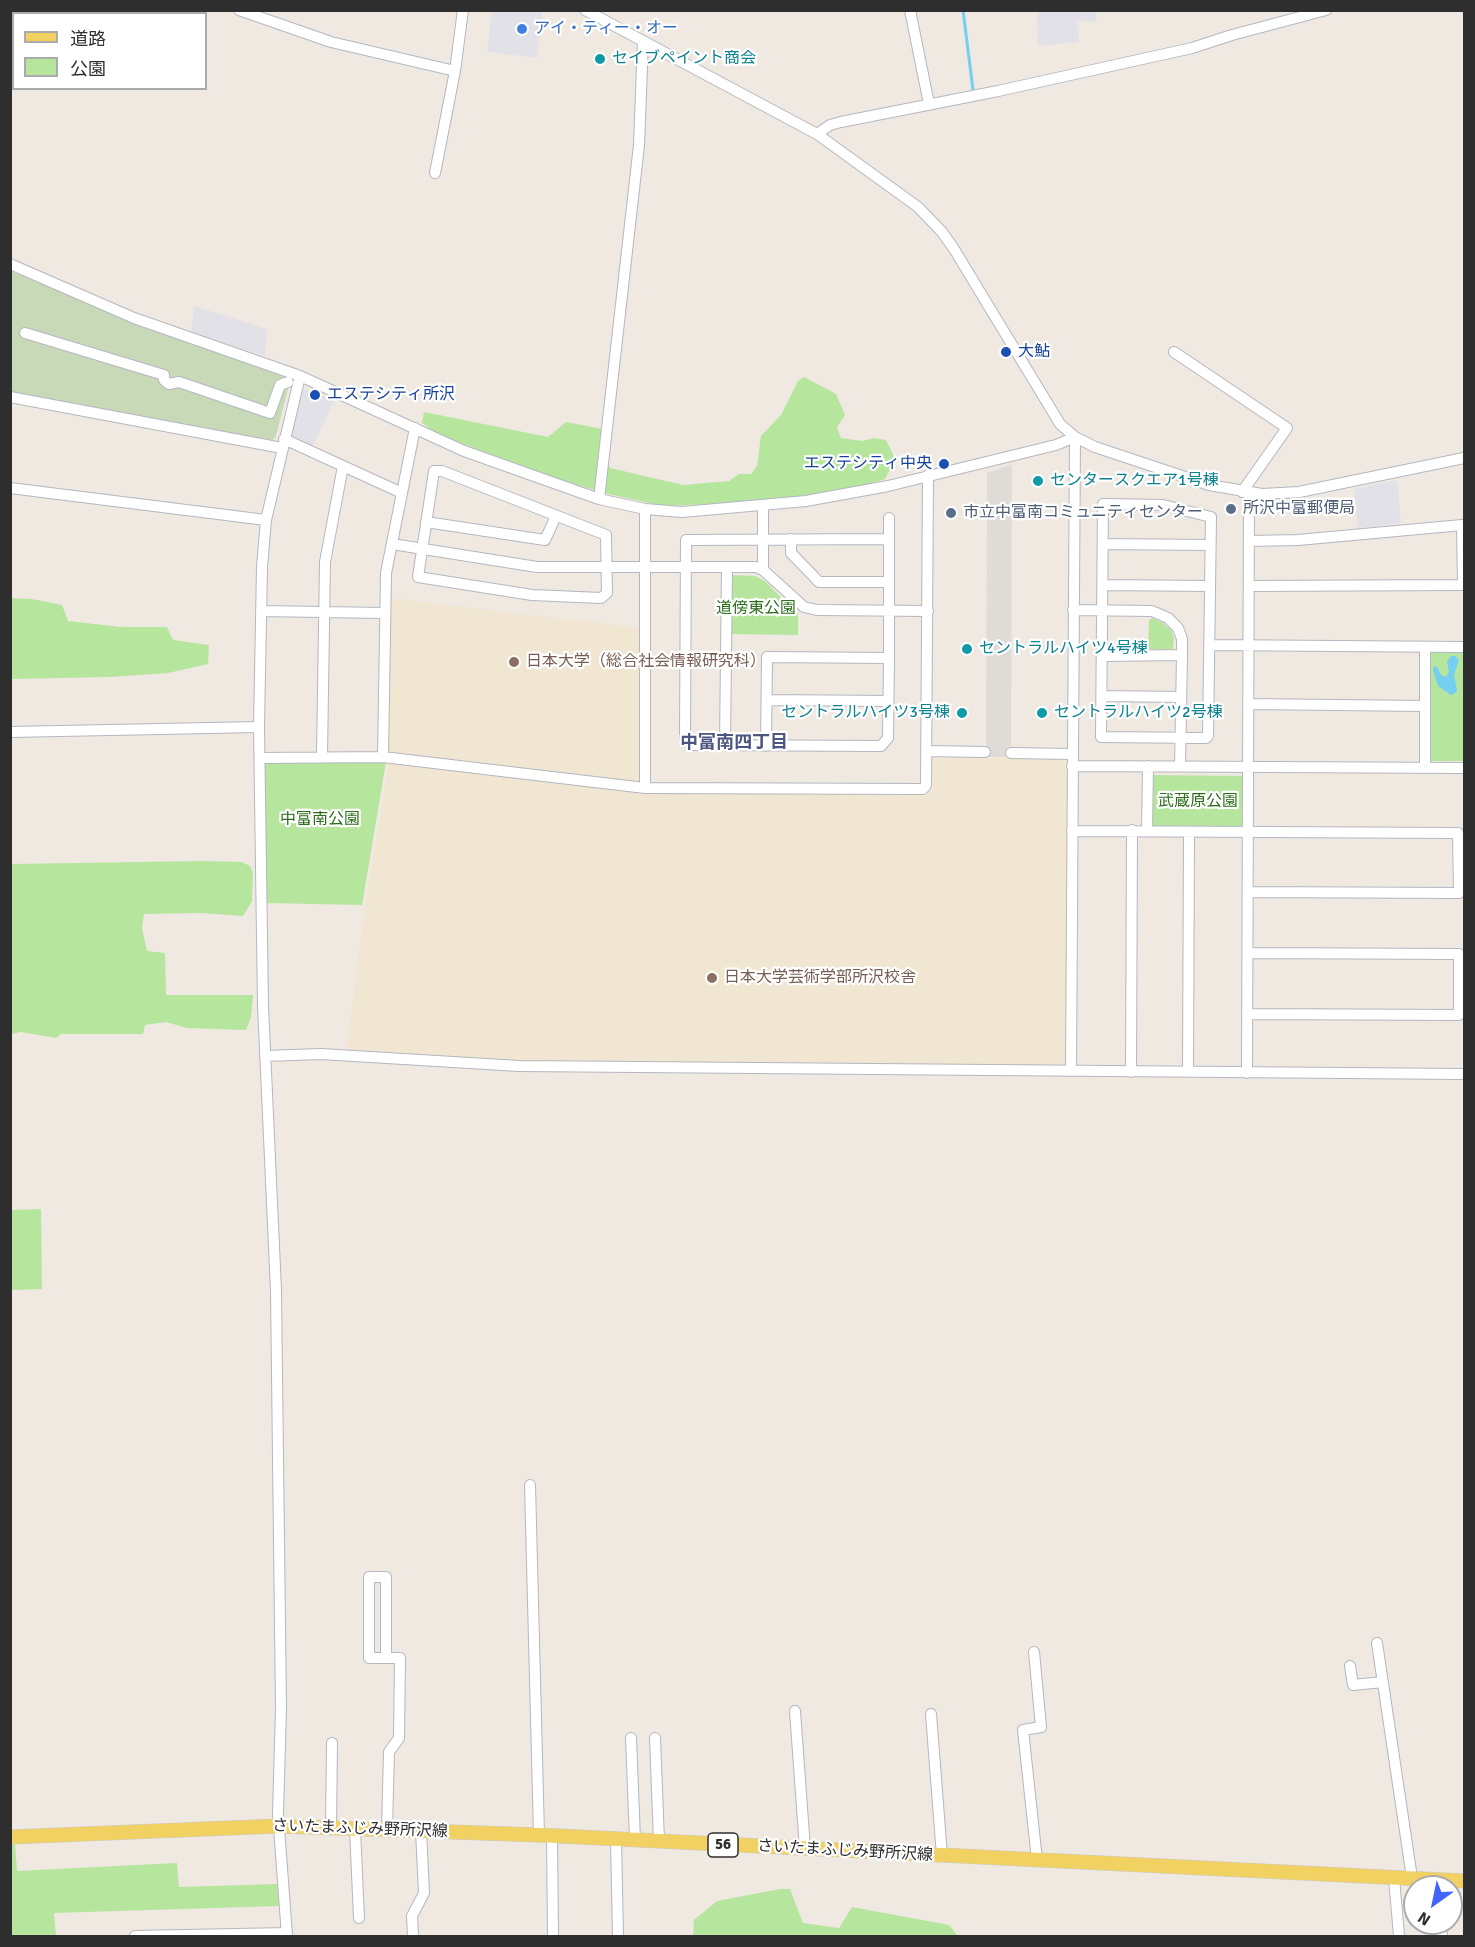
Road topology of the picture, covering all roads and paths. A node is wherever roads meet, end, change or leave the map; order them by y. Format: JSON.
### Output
{"nodes":[{"id":1,"x":239,"y":10,"type":"edge"},
{"id":2,"x":463,"y":10,"type":"edge"},
{"id":3,"x":585,"y":10,"type":"edge"},
{"id":4,"x":910,"y":10,"type":"edge"},
{"id":5,"x":1326,"y":10,"type":"edge"},
{"id":6,"x":643,"y":41,"type":"junction"},
{"id":7,"x":455,"y":71,"type":"junction"},
{"id":8,"x":929,"y":104,"type":"junction"},
{"id":9,"x":817,"y":134,"type":"junction"},
{"id":10,"x":435,"y":173,"type":"dead end"},
{"id":11,"x":10,"y":264,"type":"edge"},
{"id":12,"x":25,"y":333,"type":"dead end"},
{"id":13,"x":1174,"y":352,"type":"dead end"},
{"id":14,"x":300,"y":376,"type":"junction"},
{"id":15,"x":288,"y":382,"type":"dead end"},
{"id":16,"x":10,"y":397,"type":"edge"},
{"id":17,"x":415,"y":428,"type":"junction"},
{"id":18,"x":1075,"y":437,"type":"junction"},
{"id":19,"x":283,"y":443,"type":"junction"},
{"id":20,"x":1464,"y":458,"type":"edge"},
{"id":21,"x":343,"y":466,"type":"junction"},
{"id":22,"x":928,"y":475,"type":"junction"},
{"id":23,"x":10,"y":488,"type":"edge"},
{"id":24,"x":1245,"y":492,"type":"junction"},
{"id":25,"x":402,"y":493,"type":"junction"},
{"id":26,"x":599,"y":499,"type":"junction"},
{"id":27,"x":763,"y":506,"type":"junction"},
{"id":28,"x":645,"y":509,"type":"junction"},
{"id":29,"x":556,"y":516,"type":"junction"},
{"id":30,"x":889,"y":518,"type":"dead end"},
{"id":31,"x":266,"y":520,"type":"junction"},
{"id":32,"x":426,"y":522,"type":"junction"},
{"id":33,"x":763,"y":539,"type":"junction"},
{"id":34,"x":790,"y":539,"type":"junction"},
{"id":35,"x":889,"y":539,"type":"junction"},
{"id":36,"x":1249,"y":541,"type":"junction"},
{"id":37,"x":392,"y":544,"type":"junction"},
{"id":38,"x":1103,"y":544,"type":"junction"},
{"id":39,"x":1210,"y":545,"type":"junction"},
{"id":40,"x":421,"y":549,"type":"junction"},
{"id":41,"x":685,"y":566,"type":"junction"},
{"id":42,"x":606,"y":567,"type":"junction"},
{"id":43,"x":645,"y":567,"type":"junction"},
{"id":44,"x":727,"y":567,"type":"junction"},
{"id":45,"x":763,"y":570,"type":"junction"},
{"id":46,"x":889,"y":582,"type":"junction"},
{"id":47,"x":1103,"y":585,"type":"junction"},
{"id":48,"x":1210,"y":586,"type":"junction"},
{"id":49,"x":1249,"y":586,"type":"junction"},
{"id":50,"x":1073,"y":610,"type":"junction"},
{"id":51,"x":261,"y":611,"type":"junction"},
{"id":52,"x":889,"y":611,"type":"junction"},
{"id":53,"x":928,"y":611,"type":"junction"},
{"id":54,"x":1103,"y":611,"type":"junction"},
{"id":55,"x":324,"y":612,"type":"junction"},
{"id":56,"x":384,"y":613,"type":"junction"},
{"id":57,"x":1209,"y":645,"type":"junction"},
{"id":58,"x":1249,"y":645,"type":"junction"},
{"id":59,"x":1425,"y":647,"type":"junction"},
{"id":60,"x":1464,"y":647,"type":"edge"},
{"id":61,"x":1182,"y":655,"type":"junction"},
{"id":62,"x":1103,"y":656,"type":"junction"},
{"id":63,"x":889,"y":658,"type":"junction"},
{"id":64,"x":1103,"y":696,"type":"junction"},
{"id":65,"x":1181,"y":697,"type":"junction"},
{"id":66,"x":767,"y":700,"type":"junction"},
{"id":67,"x":888,"y":701,"type":"junction"},
{"id":68,"x":1248,"y":704,"type":"junction"},
{"id":69,"x":1425,"y":706,"type":"junction"},
{"id":70,"x":259,"y":727,"type":"junction"},
{"id":71,"x":10,"y":732,"type":"edge"},
{"id":72,"x":1181,"y":737,"type":"junction"},
{"id":73,"x":725,"y":745,"type":"junction"},
{"id":74,"x":766,"y":746,"type":"junction"},
{"id":75,"x":927,"y":751,"type":"junction"},
{"id":76,"x":985,"y":752,"type":"dead end"},
{"id":77,"x":1011,"y":753,"type":"dead end"},
{"id":78,"x":1072,"y":754,"type":"junction"},
{"id":79,"x":322,"y":756,"type":"junction"},
{"id":80,"x":383,"y":757,"type":"junction"},
{"id":81,"x":260,"y":758,"type":"junction"},
{"id":82,"x":1072,"y":766,"type":"junction"},
{"id":83,"x":1148,"y":766,"type":"junction"},
{"id":84,"x":1180,"y":766,"type":"junction"},
{"id":85,"x":1249,"y":767,"type":"junction"},
{"id":86,"x":1425,"y":768,"type":"junction"},
{"id":87,"x":1464,"y":768,"type":"edge"},
{"id":88,"x":645,"y":788,"type":"junction"},
{"id":89,"x":1132,"y":830,"type":"junction"},
{"id":90,"x":1147,"y":830,"type":"junction"},
{"id":91,"x":1072,"y":831,"type":"junction"},
{"id":92,"x":1189,"y":832,"type":"junction"},
{"id":93,"x":1248,"y":832,"type":"junction"},
{"id":94,"x":1248,"y":892,"type":"junction"},
{"id":95,"x":1248,"y":953,"type":"junction"},
{"id":96,"x":1247,"y":1014,"type":"junction"},
{"id":97,"x":265,"y":1056,"type":"junction"},
{"id":98,"x":1071,"y":1071,"type":"junction"},
{"id":99,"x":1131,"y":1072,"type":"junction"},
{"id":100,"x":1188,"y":1072,"type":"junction"},
{"id":101,"x":1247,"y":1073,"type":"junction"},
{"id":102,"x":1464,"y":1074,"type":"edge"},
{"id":103,"x":530,"y":1485,"type":"dead end"},
{"id":104,"x":1377,"y":1643,"type":"dead end"},
{"id":105,"x":1034,"y":1652,"type":"dead end"},
{"id":106,"x":386,"y":1658,"type":"junction"},
{"id":107,"x":1350,"y":1666,"type":"dead end"},
{"id":108,"x":1383,"y":1682,"type":"junction"},
{"id":109,"x":795,"y":1711,"type":"dead end"},
{"id":110,"x":931,"y":1714,"type":"dead end"},
{"id":111,"x":631,"y":1738,"type":"dead end"},
{"id":112,"x":655,"y":1738,"type":"dead end"},
{"id":113,"x":332,"y":1743,"type":"dead end"},
{"id":114,"x":279,"y":1826,"type":"junction"},
{"id":115,"x":331,"y":1828,"type":"junction"},
{"id":116,"x":355,"y":1828,"type":"junction"},
{"id":117,"x":387,"y":1829,"type":"junction"},
{"id":118,"x":421,"y":1831,"type":"junction"},
{"id":119,"x":545,"y":1836,"type":"junction"},
{"id":120,"x":10,"y":1838,"type":"edge"},
{"id":121,"x":616,"y":1839,"type":"junction"},
{"id":122,"x":635,"y":1840,"type":"junction"},
{"id":123,"x":659,"y":1841,"type":"junction"},
{"id":124,"x":805,"y":1849,"type":"junction"},
{"id":125,"x":942,"y":1856,"type":"junction"},
{"id":126,"x":1037,"y":1860,"type":"junction"},
{"id":127,"x":1412,"y":1875,"type":"edge"},
{"id":128,"x":1394,"y":1878,"type":"junction"},
{"id":129,"x":1403,"y":1878,"type":"edge"},
{"id":130,"x":359,"y":1918,"type":"dead end"},
{"id":131,"x":287,"y":1935,"type":"edge"},
{"id":132,"x":135,"y":1936,"type":"edge"},
{"id":133,"x":412,"y":1936,"type":"edge"},
{"id":134,"x":553,"y":1936,"type":"edge"},
{"id":135,"x":618,"y":1936,"type":"edge"},
{"id":136,"x":1398,"y":1936,"type":"edge"}],
"edges":[{"from":1,"to":7,"type":"street"},
{"from":2,"to":7,"type":"street"},
{"from":3,"to":6,"type":"street"},
{"from":4,"to":8,"type":"street"},
{"from":5,"to":8,"type":"street"},
{"from":6,"to":9,"type":"street"},
{"from":6,"to":26,"type":"street"},
{"from":7,"to":10,"type":"street"},
{"from":8,"to":9,"type":"street"},
{"from":9,"to":18,"type":"street"},
{"from":11,"to":14,"type":"street"},
{"from":12,"to":15,"type":"street"},
{"from":13,"to":24,"type":"street"},
{"from":14,"to":17,"type":"street"},
{"from":14,"to":19,"type":"street"},
{"from":16,"to":19,"type":"street"},
{"from":17,"to":25,"type":"street"},
{"from":17,"to":26,"type":"street"},
{"from":18,"to":22,"type":"street"},
{"from":18,"to":24,"type":"street"},
{"from":18,"to":50,"type":"street"},
{"from":19,"to":21,"type":"street"},
{"from":19,"to":31,"type":"street"},
{"from":20,"to":24,"type":"street"},
{"from":21,"to":25,"type":"street"},
{"from":21,"to":55,"type":"street"},
{"from":22,"to":27,"type":"street"},
{"from":22,"to":53,"type":"street"},
{"from":23,"to":31,"type":"street"},
{"from":24,"to":36,"type":"street"},
{"from":25,"to":37,"type":"street"},
{"from":26,"to":28,"type":"street"},
{"from":27,"to":28,"type":"street"},
{"from":27,"to":33,"type":"street"},
{"from":28,"to":43,"type":"street"},
{"from":29,"to":32,"type":"street"},
{"from":29,"to":32,"type":"street"},
{"from":29,"to":42,"type":"street"},
{"from":30,"to":35,"type":"street"},
{"from":31,"to":51,"type":"street"},
{"from":32,"to":40,"type":"street"},
{"from":33,"to":34,"type":"street"},
{"from":33,"to":41,"type":"street"},
{"from":33,"to":45,"type":"street"},
{"from":34,"to":35,"type":"street"},
{"from":34,"to":46,"type":"street"},
{"from":35,"to":46,"type":"street"},
{"from":36,"to":49,"type":"street"},
{"from":36,"to":49,"type":"street"},
{"from":37,"to":40,"type":"street"},
{"from":37,"to":56,"type":"street"},
{"from":38,"to":39,"type":"street"},
{"from":38,"to":39,"type":"street"},
{"from":38,"to":47,"type":"street"},
{"from":39,"to":48,"type":"street"},
{"from":40,"to":42,"type":"street"},
{"from":40,"to":42,"type":"street"},
{"from":41,"to":43,"type":"street"},
{"from":41,"to":44,"type":"street"},
{"from":41,"to":73,"type":"street"},
{"from":42,"to":43,"type":"street"},
{"from":43,"to":88,"type":"street"},
{"from":44,"to":45,"type":"street"},
{"from":44,"to":73,"type":"street"},
{"from":45,"to":52,"type":"street"},
{"from":46,"to":52,"type":"street"},
{"from":47,"to":48,"type":"street"},
{"from":47,"to":54,"type":"street"},
{"from":48,"to":57,"type":"street"},
{"from":49,"to":58,"type":"street"},
{"from":50,"to":54,"type":"street"},
{"from":50,"to":78,"type":"street"},
{"from":51,"to":55,"type":"street"},
{"from":51,"to":70,"type":"street"},
{"from":52,"to":53,"type":"street"},
{"from":52,"to":63,"type":"street"},
{"from":53,"to":75,"type":"street"},
{"from":54,"to":61,"type":"street"},
{"from":54,"to":62,"type":"street"},
{"from":55,"to":56,"type":"street"},
{"from":55,"to":79,"type":"street"},
{"from":56,"to":80,"type":"street"},
{"from":57,"to":58,"type":"street"},
{"from":57,"to":72,"type":"street"},
{"from":58,"to":59,"type":"street"},
{"from":58,"to":68,"type":"street"},
{"from":59,"to":60,"type":"street"},
{"from":59,"to":69,"type":"street"},
{"from":61,"to":62,"type":"street"},
{"from":61,"to":65,"type":"street"},
{"from":62,"to":64,"type":"street"},
{"from":63,"to":66,"type":"street"},
{"from":63,"to":67,"type":"street"},
{"from":64,"to":65,"type":"street"},
{"from":64,"to":72,"type":"street"},
{"from":65,"to":72,"type":"street"},
{"from":66,"to":67,"type":"street"},
{"from":66,"to":74,"type":"street"},
{"from":67,"to":74,"type":"street"},
{"from":68,"to":69,"type":"street"},
{"from":68,"to":85,"type":"street"},
{"from":69,"to":86,"type":"street"},
{"from":70,"to":71,"type":"street"},
{"from":70,"to":81,"type":"street"},
{"from":72,"to":84,"type":"street"},
{"from":73,"to":74,"type":"street"},
{"from":75,"to":76,"type":"street"},
{"from":75,"to":88,"type":"street"},
{"from":77,"to":78,"type":"street"},
{"from":78,"to":82,"type":"street"},
{"from":79,"to":80,"type":"street"},
{"from":79,"to":81,"type":"street"},
{"from":80,"to":88,"type":"street"},
{"from":81,"to":97,"type":"street"},
{"from":82,"to":83,"type":"street"},
{"from":82,"to":91,"type":"street"},
{"from":83,"to":84,"type":"street"},
{"from":83,"to":90,"type":"street"},
{"from":84,"to":85,"type":"street"},
{"from":85,"to":86,"type":"street"},
{"from":85,"to":93,"type":"street"},
{"from":86,"to":87,"type":"street"},
{"from":89,"to":90,"type":"street"},
{"from":89,"to":91,"type":"street"},
{"from":89,"to":99,"type":"street"},
{"from":90,"to":92,"type":"street"},
{"from":91,"to":98,"type":"street"},
{"from":92,"to":93,"type":"street"},
{"from":92,"to":100,"type":"street"},
{"from":93,"to":94,"type":"street"},
{"from":93,"to":94,"type":"street"},
{"from":94,"to":95,"type":"street"},
{"from":95,"to":96,"type":"street"},
{"from":95,"to":96,"type":"street"},
{"from":96,"to":101,"type":"street"},
{"from":97,"to":98,"type":"street"},
{"from":97,"to":114,"type":"street"},
{"from":98,"to":99,"type":"street"},
{"from":99,"to":100,"type":"street"},
{"from":100,"to":101,"type":"street"},
{"from":101,"to":102,"type":"street"},
{"from":103,"to":119,"type":"street"},
{"from":104,"to":108,"type":"street"},
{"from":105,"to":126,"type":"street"},
{"from":106,"to":106,"type":"street"},
{"from":106,"to":117,"type":"street"},
{"from":107,"to":108,"type":"street"},
{"from":108,"to":127,"type":"street"},
{"from":109,"to":124,"type":"street"},
{"from":110,"to":125,"type":"street"},
{"from":111,"to":122,"type":"street"},
{"from":112,"to":123,"type":"street"},
{"from":113,"to":115,"type":"street"},
{"from":114,"to":115,"type":"main road","name":"さいたまふじみ野所沢線","number":"56"},
{"from":114,"to":120,"type":"main road","name":"さいたまふじみ野所沢線","number":"56"},
{"from":114,"to":131,"type":"street"},
{"from":115,"to":116,"type":"main road","name":"さいたまふじみ野所沢線","number":"56"},
{"from":116,"to":117,"type":"main road","name":"さいたまふじみ野所沢線","number":"56"},
{"from":116,"to":130,"type":"street"},
{"from":117,"to":118,"type":"main road","name":"さいたまふじみ野所沢線","number":"56"},
{"from":118,"to":119,"type":"main road","name":"さいたまふじみ野所沢線","number":"56"},
{"from":118,"to":133,"type":"street"},
{"from":119,"to":121,"type":"main road","name":"さいたまふじみ野所沢線","number":"56"},
{"from":119,"to":134,"type":"street"},
{"from":121,"to":122,"type":"main road","name":"さいたまふじみ野所沢線","number":"56"},
{"from":121,"to":135,"type":"street"},
{"from":122,"to":123,"type":"main road","name":"さいたまふじみ野所沢線","number":"56"},
{"from":123,"to":124,"type":"main road","name":"さいたまふじみ野所沢線","number":"56"},
{"from":124,"to":125,"type":"main road","name":"さいたまふじみ野所沢線","number":"56"},
{"from":125,"to":126,"type":"main road","name":"さいたまふじみ野所沢線","number":"56"},
{"from":126,"to":128,"type":"main road","name":"さいたまふじみ野所沢線","number":"56"},
{"from":128,"to":129,"type":"main road","name":"さいたまふじみ野所沢線","number":"56"},
{"from":128,"to":136,"type":"street"},
{"from":131,"to":132,"type":"street"}]}
